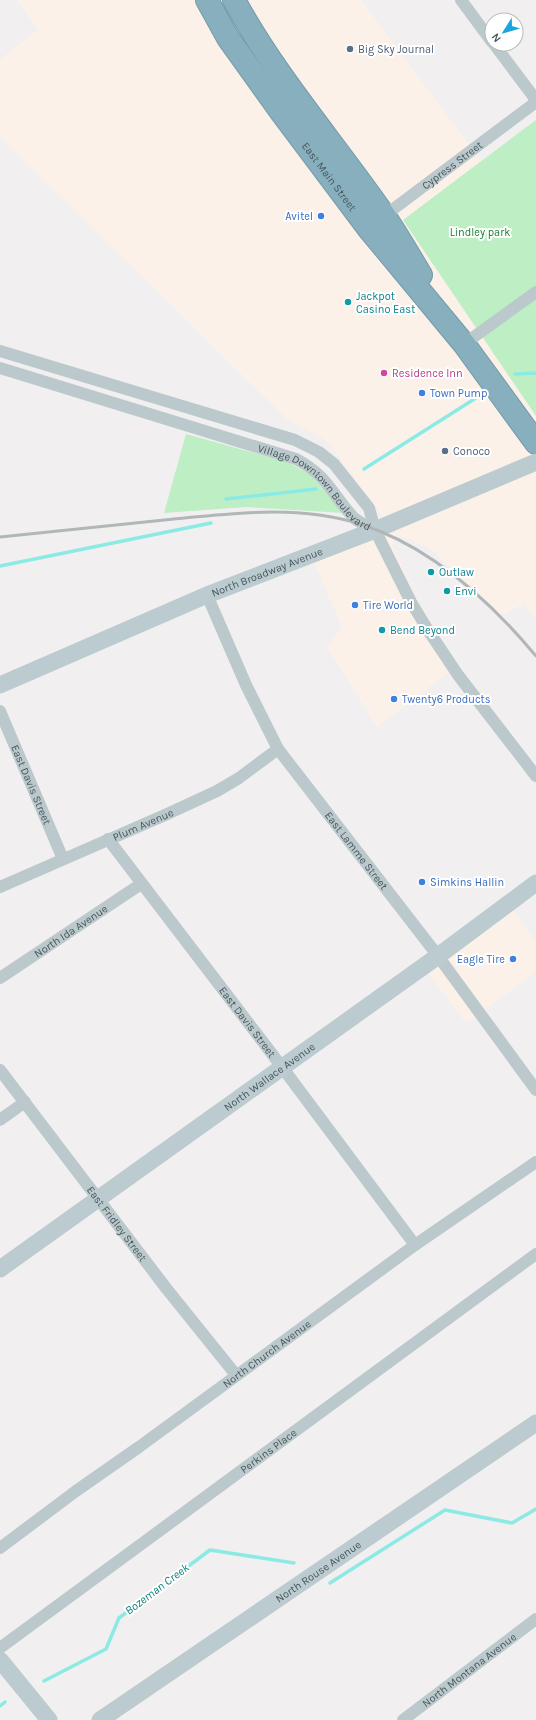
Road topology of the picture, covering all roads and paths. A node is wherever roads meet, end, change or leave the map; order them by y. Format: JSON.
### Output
{"nodes":[{"id":1,"x":207,"y":0,"type":"edge"},
{"id":2,"x":234,"y":0,"type":"edge"},
{"id":3,"x":461,"y":0,"type":"edge"},
{"id":4,"x":484,"y":31,"type":"edge"},
{"id":5,"x":500,"y":52,"type":"edge"},
{"id":6,"x":536,"y":101,"type":"edge"},
{"id":7,"x":376,"y":222,"type":"junction"},
{"id":8,"x":536,"y":292,"type":"edge"},
{"id":9,"x":464,"y":344,"type":"junction"},
{"id":10,"x":0,"y":351,"type":"edge"},
{"id":11,"x":0,"y":368,"type":"edge"},
{"id":12,"x":536,"y":442,"type":"edge"},
{"id":13,"x":536,"y":462,"type":"edge"},
{"id":14,"x":375,"y":530,"type":"junction"},
{"id":15,"x":207,"y":595,"type":"junction"},
{"id":16,"x":0,"y":685,"type":"edge"},
{"id":17,"x":0,"y":711,"type":"edge"},
{"id":18,"x":278,"y":749,"type":"junction"},
{"id":19,"x":536,"y":776,"type":"edge"},
{"id":20,"x":108,"y":839,"type":"junction"},
{"id":21,"x":63,"y":859,"type":"junction"},
{"id":22,"x":536,"y":883,"type":"edge"},
{"id":23,"x":141,"y":884,"type":"junction"},
{"id":24,"x":0,"y":887,"type":"edge"},
{"id":25,"x":438,"y":956,"type":"junction"},
{"id":26,"x":0,"y":978,"type":"edge"},
{"id":27,"x":282,"y":1067,"type":"junction"},
{"id":28,"x":0,"y":1070,"type":"edge"},
{"id":29,"x":536,"y":1090,"type":"edge"},
{"id":30,"x":25,"y":1102,"type":"junction"},
{"id":31,"x":0,"y":1120,"type":"edge"},
{"id":32,"x":536,"y":1162,"type":"edge"},
{"id":33,"x":99,"y":1198,"type":"junction"},
{"id":34,"x":415,"y":1245,"type":"junction"},
{"id":35,"x":536,"y":1254,"type":"edge"},
{"id":36,"x":0,"y":1268,"type":"edge"},
{"id":37,"x":236,"y":1375,"type":"junction"},
{"id":38,"x":536,"y":1423,"type":"edge"},
{"id":39,"x":0,"y":1548,"type":"edge"},
{"id":40,"x":536,"y":1619,"type":"edge"},
{"id":41,"x":0,"y":1648,"type":"edge"},
{"id":42,"x":0,"y":1660,"type":"edge"},
{"id":43,"x":49,"y":1720,"type":"edge"},
{"id":44,"x":100,"y":1720,"type":"edge"},
{"id":45,"x":403,"y":1720,"type":"edge"}],
"edges":[{"from":1,"to":7,"type":"highway","name":"East Main Street"},
{"from":2,"to":7,"type":"highway","name":"East Main Street"},
{"from":3,"to":4,"type":"street"},
{"from":5,"to":6,"type":"street"},
{"from":6,"to":7,"type":"street","name":"Cypress Street"},
{"from":7,"to":9,"type":"highway","name":"East Main Street"},
{"from":8,"to":9,"type":"street"},
{"from":9,"to":12,"type":"highway","name":"East Main Street"},
{"from":10,"to":14,"type":"street","name":"Village Downtown Boulevard"},
{"from":11,"to":14,"type":"street","name":"Village Downtown Boulevard"},
{"from":13,"to":14,"type":"street","name":"North Broadway Avenue"},
{"from":14,"to":15,"type":"street","name":"North Broadway Avenue"},
{"from":14,"to":19,"type":"street"},
{"from":15,"to":16,"type":"street","name":"North Broadway Avenue"},
{"from":15,"to":18,"type":"street","name":"East Lamme Street"},
{"from":17,"to":21,"type":"street","name":"East Davis Street"},
{"from":18,"to":20,"type":"street","name":"Plum Avenue"},
{"from":18,"to":25,"type":"street","name":"East Lamme Street"},
{"from":20,"to":21,"type":"street","name":"Plum Avenue"},
{"from":20,"to":23,"type":"street","name":"East Davis Street"},
{"from":21,"to":24,"type":"street","name":"Plum Avenue"},
{"from":22,"to":25,"type":"street","name":"North Wallace Avenue"},
{"from":23,"to":26,"type":"street","name":"North Ida Avenue"},
{"from":23,"to":27,"type":"street","name":"East Davis Street"},
{"from":25,"to":27,"type":"street","name":"North Wallace Avenue"},
{"from":25,"to":29,"type":"street","name":"East Lamme Street"},
{"from":27,"to":33,"type":"street","name":"North Wallace Avenue"},
{"from":27,"to":34,"type":"street","name":"East Davis Street"},
{"from":28,"to":30,"type":"street","name":"East Fridley Street"},
{"from":30,"to":31,"type":"street"},
{"from":30,"to":33,"type":"street","name":"East Fridley Street"},
{"from":32,"to":34,"type":"street","name":"North Church Avenue"},
{"from":33,"to":36,"type":"street","name":"North Wallace Avenue"},
{"from":33,"to":37,"type":"street","name":"East Fridley Street"},
{"from":34,"to":37,"type":"street","name":"North Church Avenue"},
{"from":35,"to":41,"type":"street","name":"Perkins Place"},
{"from":37,"to":39,"type":"street","name":"North Church Avenue"},
{"from":38,"to":44,"type":"street","name":"North Rouse Avenue"},
{"from":40,"to":45,"type":"street","name":"North Montana Avenue"},
{"from":42,"to":43,"type":"street"}]}
